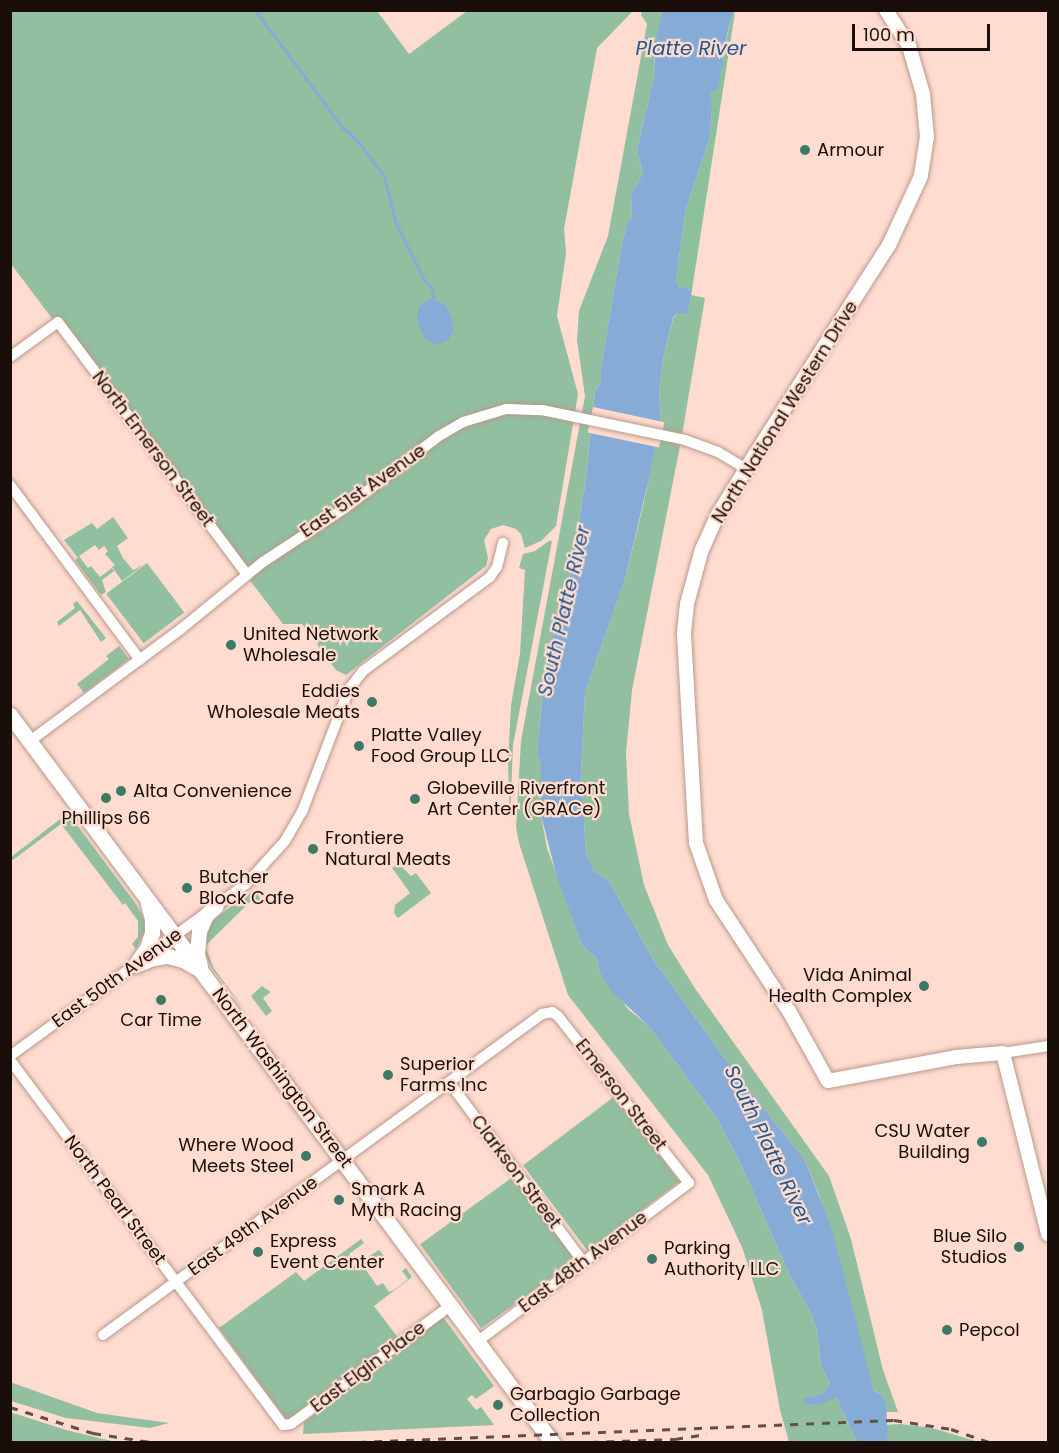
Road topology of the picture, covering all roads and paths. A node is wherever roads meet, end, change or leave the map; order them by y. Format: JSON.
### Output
{"nodes":[{"id":1,"x":886,"y":10,"type":"edge"},
{"id":2,"x":10,"y":357,"type":"edge"},
{"id":3,"x":746,"y":469,"type":"junction"},
{"id":4,"x":10,"y":485,"type":"edge"},
{"id":5,"x":503,"y":543,"type":"dead end"},
{"id":6,"x":247,"y":575,"type":"junction"},
{"id":7,"x":140,"y":660,"type":"junction"},
{"id":8,"x":10,"y":715,"type":"edge"},
{"id":9,"x":30,"y":741,"type":"junction"},
{"id":10,"x":141,"y":890,"type":"junction"},
{"id":11,"x":216,"y":906,"type":"junction"},
{"id":12,"x":175,"y":936,"type":"junction"},
{"id":13,"x":135,"y":965,"type":"junction"},
{"id":14,"x":204,"y":974,"type":"junction"},
{"id":15,"x":549,"y":1012,"type":"joint"},
{"id":16,"x":1048,"y":1046,"type":"edge"},
{"id":17,"x":1003,"y":1053,"type":"junction"},
{"id":18,"x":10,"y":1058,"type":"edge"},
{"id":19,"x":448,"y":1082,"type":"junction"},
{"id":20,"x":343,"y":1160,"type":"junction"},
{"id":21,"x":689,"y":1183,"type":"joint"},
{"id":22,"x":1048,"y":1234,"type":"edge"},
{"id":23,"x":583,"y":1262,"type":"junction"},
{"id":24,"x":176,"y":1282,"type":"junction"},
{"id":25,"x":451,"y":1305,"type":"junction"},
{"id":26,"x":103,"y":1335,"type":"dead end"},
{"id":27,"x":478,"y":1341,"type":"junction"},
{"id":28,"x":285,"y":1426,"type":"joint"},
{"id":29,"x":552,"y":1443,"type":"edge"}],
"edges":[{"from":1,"to":3,"type":"street","name":"North National Western Drive"},
{"from":2,"to":6,"type":"street","name":"North Emerson Street"},
{"from":3,"to":6,"type":"street","name":"East 51st Avenue"},
{"from":3,"to":17,"type":"street","name":"North National Western Drive"},
{"from":4,"to":7,"type":"street"},
{"from":5,"to":11,"type":"street","name":"East 50th Avenue"},
{"from":6,"to":7,"type":"street","name":"East 51st Avenue"},
{"from":7,"to":9,"type":"street","name":"East 51st Avenue"},
{"from":8,"to":9,"type":"main road","name":"North Washington Street"},
{"from":9,"to":10,"type":"main road","name":"North Washington Street"},
{"from":10,"to":12,"type":"main road","name":"North Washington Street"},
{"from":10,"to":13,"type":"main road"},
{"from":11,"to":12,"type":"street","name":"East 50th Avenue"},
{"from":11,"to":14,"type":"main road"},
{"from":12,"to":13,"type":"street","name":"East 50th Avenue"},
{"from":12,"to":14,"type":"main road","name":"North Washington Street"},
{"from":13,"to":14,"type":"main road"},
{"from":13,"to":18,"type":"street","name":"East 50th Avenue"},
{"from":14,"to":20,"type":"main road","name":"North Washington Street"},
{"from":15,"to":19,"type":"street","name":"East 49th Avenue"},
{"from":15,"to":21,"type":"street","name":"Emerson Street"},
{"from":16,"to":17,"type":"street"},
{"from":17,"to":22,"type":"street"},
{"from":18,"to":24,"type":"street","name":"North Pearl Street"},
{"from":19,"to":20,"type":"street","name":"East 49th Avenue"},
{"from":19,"to":23,"type":"street","name":"Clarkson Street"},
{"from":20,"to":24,"type":"street","name":"East 49th Avenue"},
{"from":20,"to":25,"type":"main road","name":"North Washington Street"},
{"from":21,"to":23,"type":"street","name":"East 48th Avenue"},
{"from":23,"to":27,"type":"street","name":"East 48th Avenue"},
{"from":24,"to":26,"type":"street","name":"East 49th Avenue"},
{"from":24,"to":28,"type":"street","name":"North Pearl Street"},
{"from":25,"to":27,"type":"main road","name":"North Washington Street"},
{"from":25,"to":28,"type":"street","name":"East Elgin Place"},
{"from":27,"to":29,"type":"main road","name":"North Washington Street"}]}
